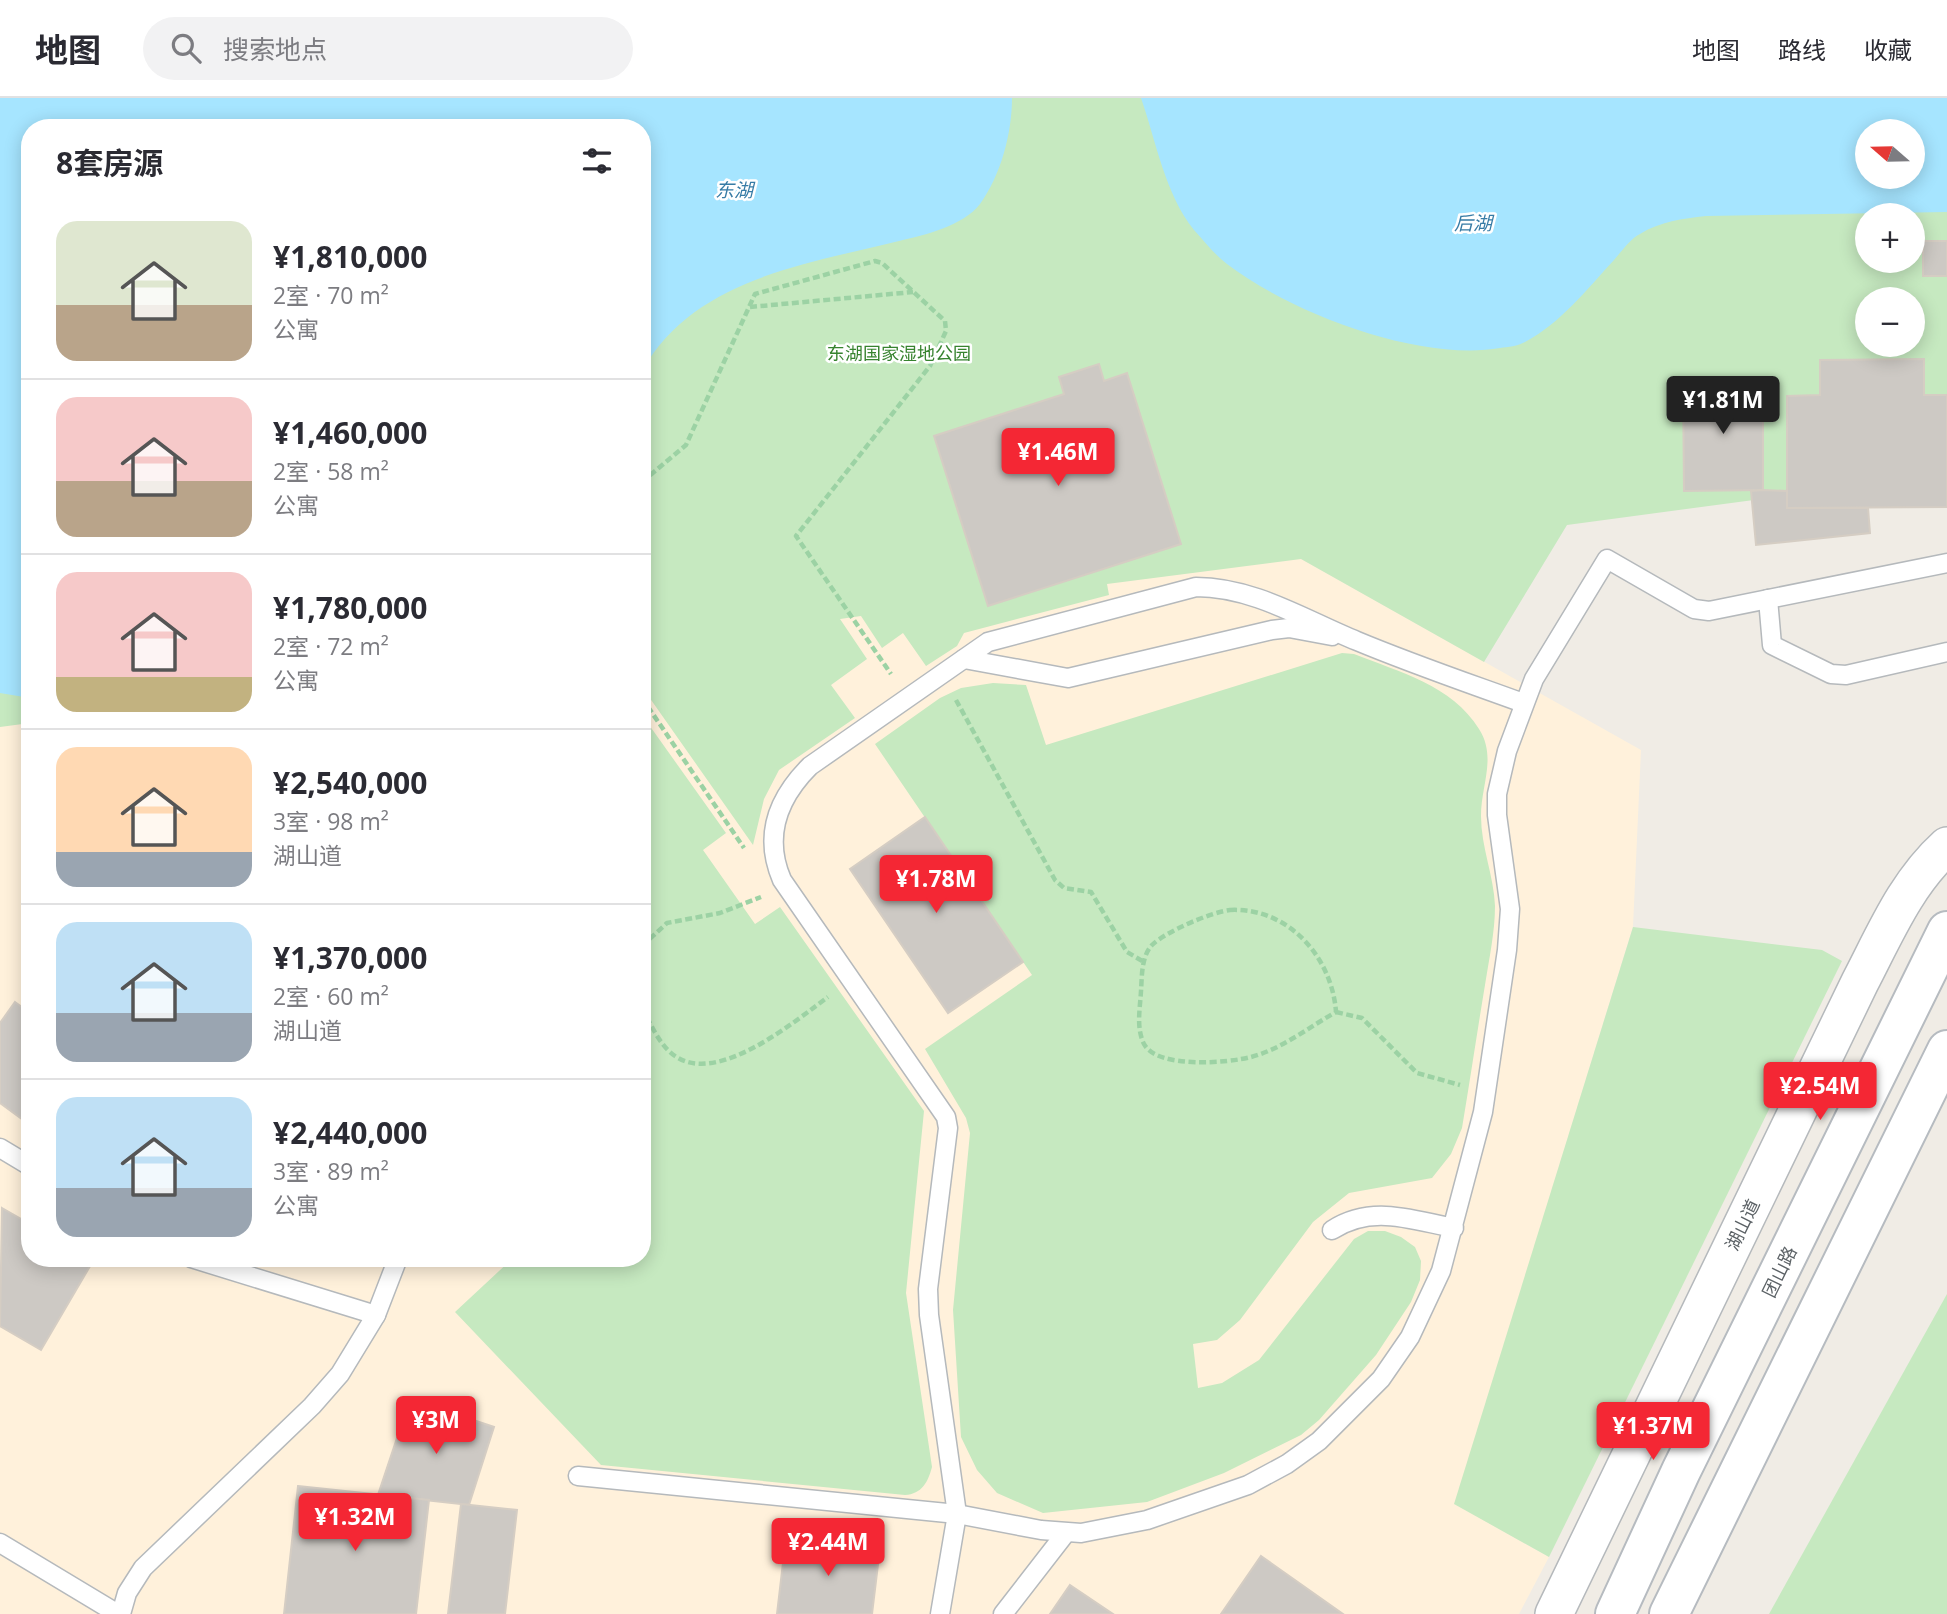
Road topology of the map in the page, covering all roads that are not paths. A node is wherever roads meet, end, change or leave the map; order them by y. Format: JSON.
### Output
{"nodes":[{"id":1,"x":1947,"y":563,"type":"edge"},
{"id":2,"x":1768,"y":599,"type":"junction"},
{"id":3,"x":1356,"y":641,"type":"junction"},
{"id":4,"x":1947,"y":652,"type":"edge"},
{"id":5,"x":964,"y":659,"type":"junction"},
{"id":6,"x":1524,"y":703,"type":"junction"},
{"id":7,"x":1947,"y":846,"type":"edge"},
{"id":8,"x":1947,"y":932,"type":"edge"},
{"id":9,"x":1947,"y":1050,"type":"edge"},
{"id":10,"x":0,"y":1148,"type":"edge"},
{"id":11,"x":21,"y":1161,"type":"edge"},
{"id":12,"x":1454,"y":1228,"type":"junction"},
{"id":13,"x":1332,"y":1230,"type":"dead end"},
{"id":14,"x":220,"y":1267,"type":"edge"},
{"id":15,"x":395,"y":1267,"type":"edge"},
{"id":16,"x":376,"y":1315,"type":"junction"},
{"id":17,"x":578,"y":1476,"type":"dead end"},
{"id":18,"x":957,"y":1514,"type":"junction"},
{"id":19,"x":1065,"y":1534,"type":"junction"},
{"id":20,"x":0,"y":1543,"type":"edge"},
{"id":21,"x":120,"y":1614,"type":"edge"},
{"id":22,"x":940,"y":1614,"type":"edge"},
{"id":23,"x":1003,"y":1614,"type":"edge"},
{"id":24,"x":1554,"y":1614,"type":"edge"},
{"id":25,"x":1615,"y":1614,"type":"edge"},
{"id":26,"x":1668,"y":1614,"type":"edge"}],
"edges":[{"from":1,"to":2,"type":"lane"},
{"from":2,"to":4,"type":"lane"},
{"from":2,"to":6,"type":"lane"},
{"from":3,"to":5,"type":"lane"},
{"from":3,"to":5,"type":"lane"},
{"from":3,"to":6,"type":"lane"},
{"from":5,"to":18,"type":"lane"},
{"from":6,"to":12,"type":"lane"},
{"from":7,"to":24,"type":"street","name":"湖山道"},
{"from":8,"to":25,"type":"main road","name":"团山路"},
{"from":9,"to":26,"type":"main road"},
{"from":10,"to":11,"type":"lane"},
{"from":12,"to":13,"type":"lane"},
{"from":12,"to":19,"type":"lane"},
{"from":14,"to":16,"type":"lane"},
{"from":15,"to":16,"type":"lane"},
{"from":16,"to":21,"type":"lane"},
{"from":17,"to":18,"type":"lane"},
{"from":18,"to":19,"type":"lane"},
{"from":18,"to":22,"type":"lane"},
{"from":19,"to":23,"type":"lane"},
{"from":20,"to":21,"type":"lane"}]}
